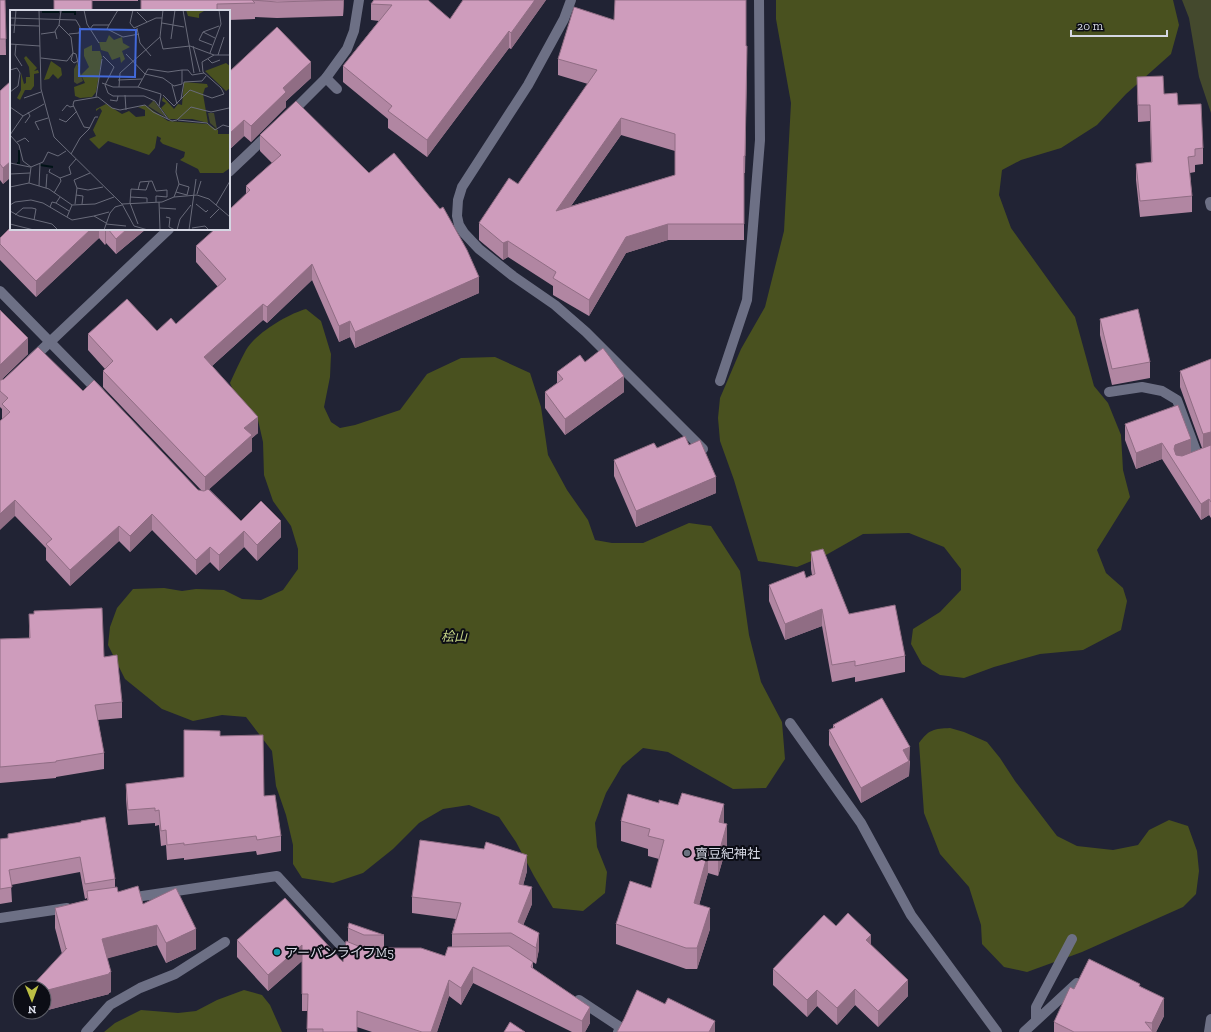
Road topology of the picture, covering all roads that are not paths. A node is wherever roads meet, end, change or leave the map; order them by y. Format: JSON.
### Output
{"nodes":[{"id":1,"x":360,"y":0,"type":"edge"},
{"id":2,"x":571,"y":0,"type":"edge"},
{"id":3,"x":759,"y":0,"type":"edge"},
{"id":4,"x":326,"y":78,"type":"junction"},
{"id":5,"x":337,"y":89,"type":"dead end"},
{"id":6,"x":230,"y":171,"type":"edge"},
{"id":7,"x":168,"y":230,"type":"edge"},
{"id":8,"x":0,"y":291,"type":"edge"},
{"id":9,"x":50,"y":341,"type":"junction"},
{"id":10,"x":22,"y":368,"type":"edge"},
{"id":11,"x":720,"y":381,"type":"dead end"},
{"id":12,"x":1109,"y":392,"type":"dead end"},
{"id":13,"x":105,"y":398,"type":"edge"},
{"id":14,"x":703,"y":449,"type":"edge"},
{"id":15,"x":1211,"y":454,"type":"edge"},
{"id":16,"x":1199,"y":459,"type":"junction"},
{"id":17,"x":1187,"y":464,"type":"edge"},
{"id":18,"x":790,"y":723,"type":"dead end"},
{"id":19,"x":119,"y":900,"type":"edge"},
{"id":20,"x":79,"y":906,"type":"edge"},
{"id":21,"x":0,"y":918,"type":"edge"},
{"id":22,"x":1072,"y":939,"type":"dead end"},
{"id":23,"x":225,"y":942,"type":"dead end"},
{"id":24,"x":363,"y":958,"type":"edge"},
{"id":25,"x":1077,"y":983,"type":"edge"},
{"id":26,"x":569,"y":994,"type":"edge"},
{"id":27,"x":1211,"y":1019,"type":"edge"},
{"id":28,"x":1036,"y":1020,"type":"junction"},
{"id":29,"x":86,"y":1032,"type":"edge"},
{"id":30,"x":618,"y":1032,"type":"edge"},
{"id":31,"x":997,"y":1032,"type":"edge"},
{"id":32,"x":1024,"y":1032,"type":"edge"},
{"id":33,"x":1209,"y":1032,"type":"edge"}],
"edges":[{"from":1,"to":4,"type":"street"},
{"from":2,"to":14,"type":"street"},
{"from":3,"to":11,"type":"street"},
{"from":4,"to":5,"type":"street"},
{"from":4,"to":6,"type":"street"},
{"from":7,"to":9,"type":"street"},
{"from":8,"to":9,"type":"street"},
{"from":9,"to":10,"type":"street"},
{"from":9,"to":13,"type":"street"},
{"from":12,"to":16,"type":"street"},
{"from":15,"to":16,"type":"street"},
{"from":16,"to":17,"type":"street"},
{"from":18,"to":31,"type":"street"},
{"from":19,"to":24,"type":"street"},
{"from":20,"to":21,"type":"street"},
{"from":22,"to":28,"type":"street"},
{"from":23,"to":29,"type":"street"},
{"from":25,"to":28,"type":"street"},
{"from":26,"to":30,"type":"street"},
{"from":27,"to":33,"type":"street"},
{"from":28,"to":32,"type":"street"}]}
